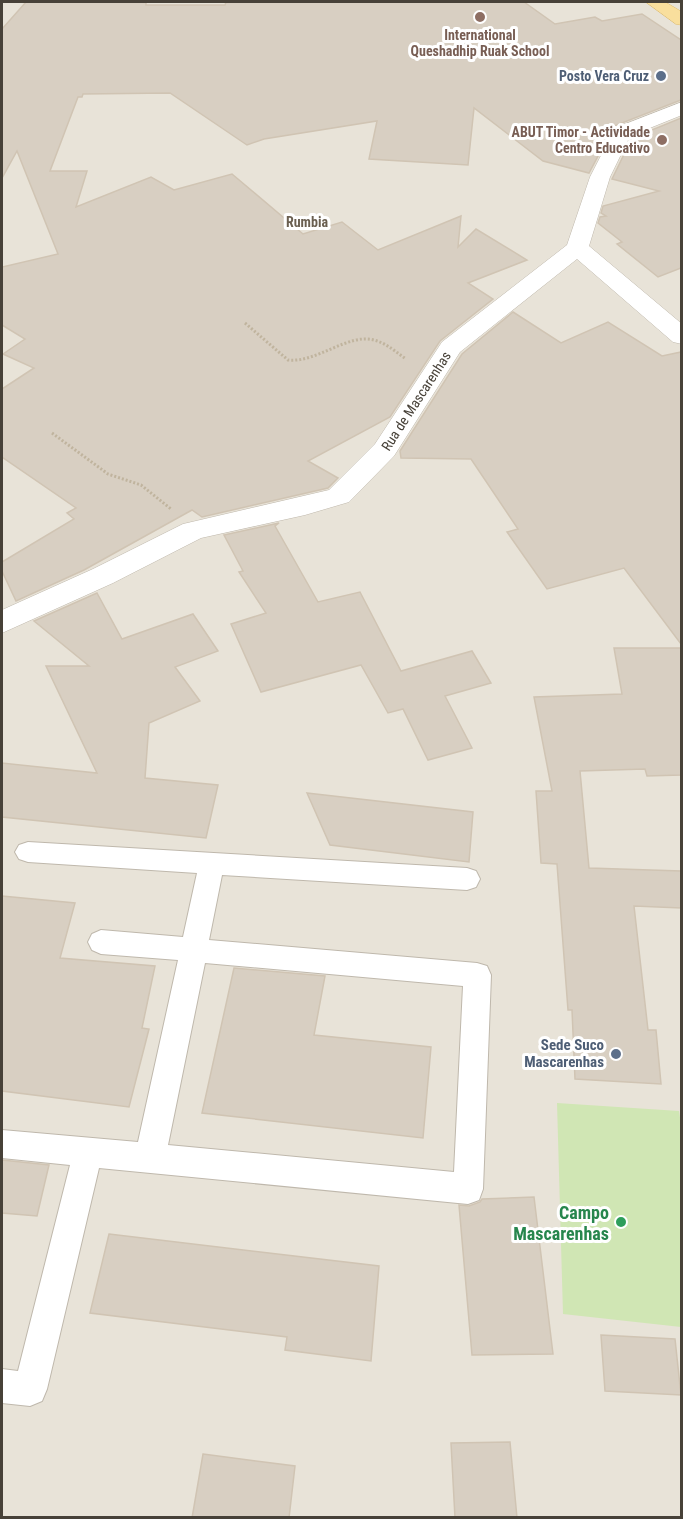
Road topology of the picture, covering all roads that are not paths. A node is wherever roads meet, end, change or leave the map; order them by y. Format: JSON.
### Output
{"nodes":[{"id":1,"x":654,"y":2,"type":"edge"},
{"id":2,"x":681,"y":20,"type":"edge"},
{"id":3,"x":681,"y":108,"type":"edge"},
{"id":4,"x":577,"y":248,"type":"junction"},
{"id":5,"x":681,"y":337,"type":"edge"},
{"id":6,"x":2,"y":622,"type":"edge"},
{"id":7,"x":28,"y":852,"type":"dead end"},
{"id":8,"x":212,"y":863,"type":"junction"},
{"id":9,"x":467,"y":879,"type":"dead end"},
{"id":10,"x":101,"y":942,"type":"dead end"},
{"id":11,"x":194,"y":950,"type":"junction"},
{"id":12,"x":2,"y":1144,"type":"edge"},
{"id":13,"x":88,"y":1152,"type":"junction"},
{"id":14,"x":150,"y":1158,"type":"junction"},
{"id":15,"x":2,"y":1386,"type":"edge"}],
"edges":[{"from":1,"to":2,"type":"main road"},
{"from":3,"to":4,"type":"street"},
{"from":4,"to":5,"type":"street"},
{"from":4,"to":6,"type":"street","name":"Rua de Mascarenhas"},
{"from":7,"to":8,"type":"lane"},
{"from":8,"to":9,"type":"lane"},
{"from":8,"to":11,"type":"lane"},
{"from":10,"to":11,"type":"lane"},
{"from":11,"to":14,"type":"lane"},
{"from":11,"to":14,"type":"lane"},
{"from":12,"to":13,"type":"lane"},
{"from":13,"to":14,"type":"lane"},
{"from":13,"to":15,"type":"lane"}]}
